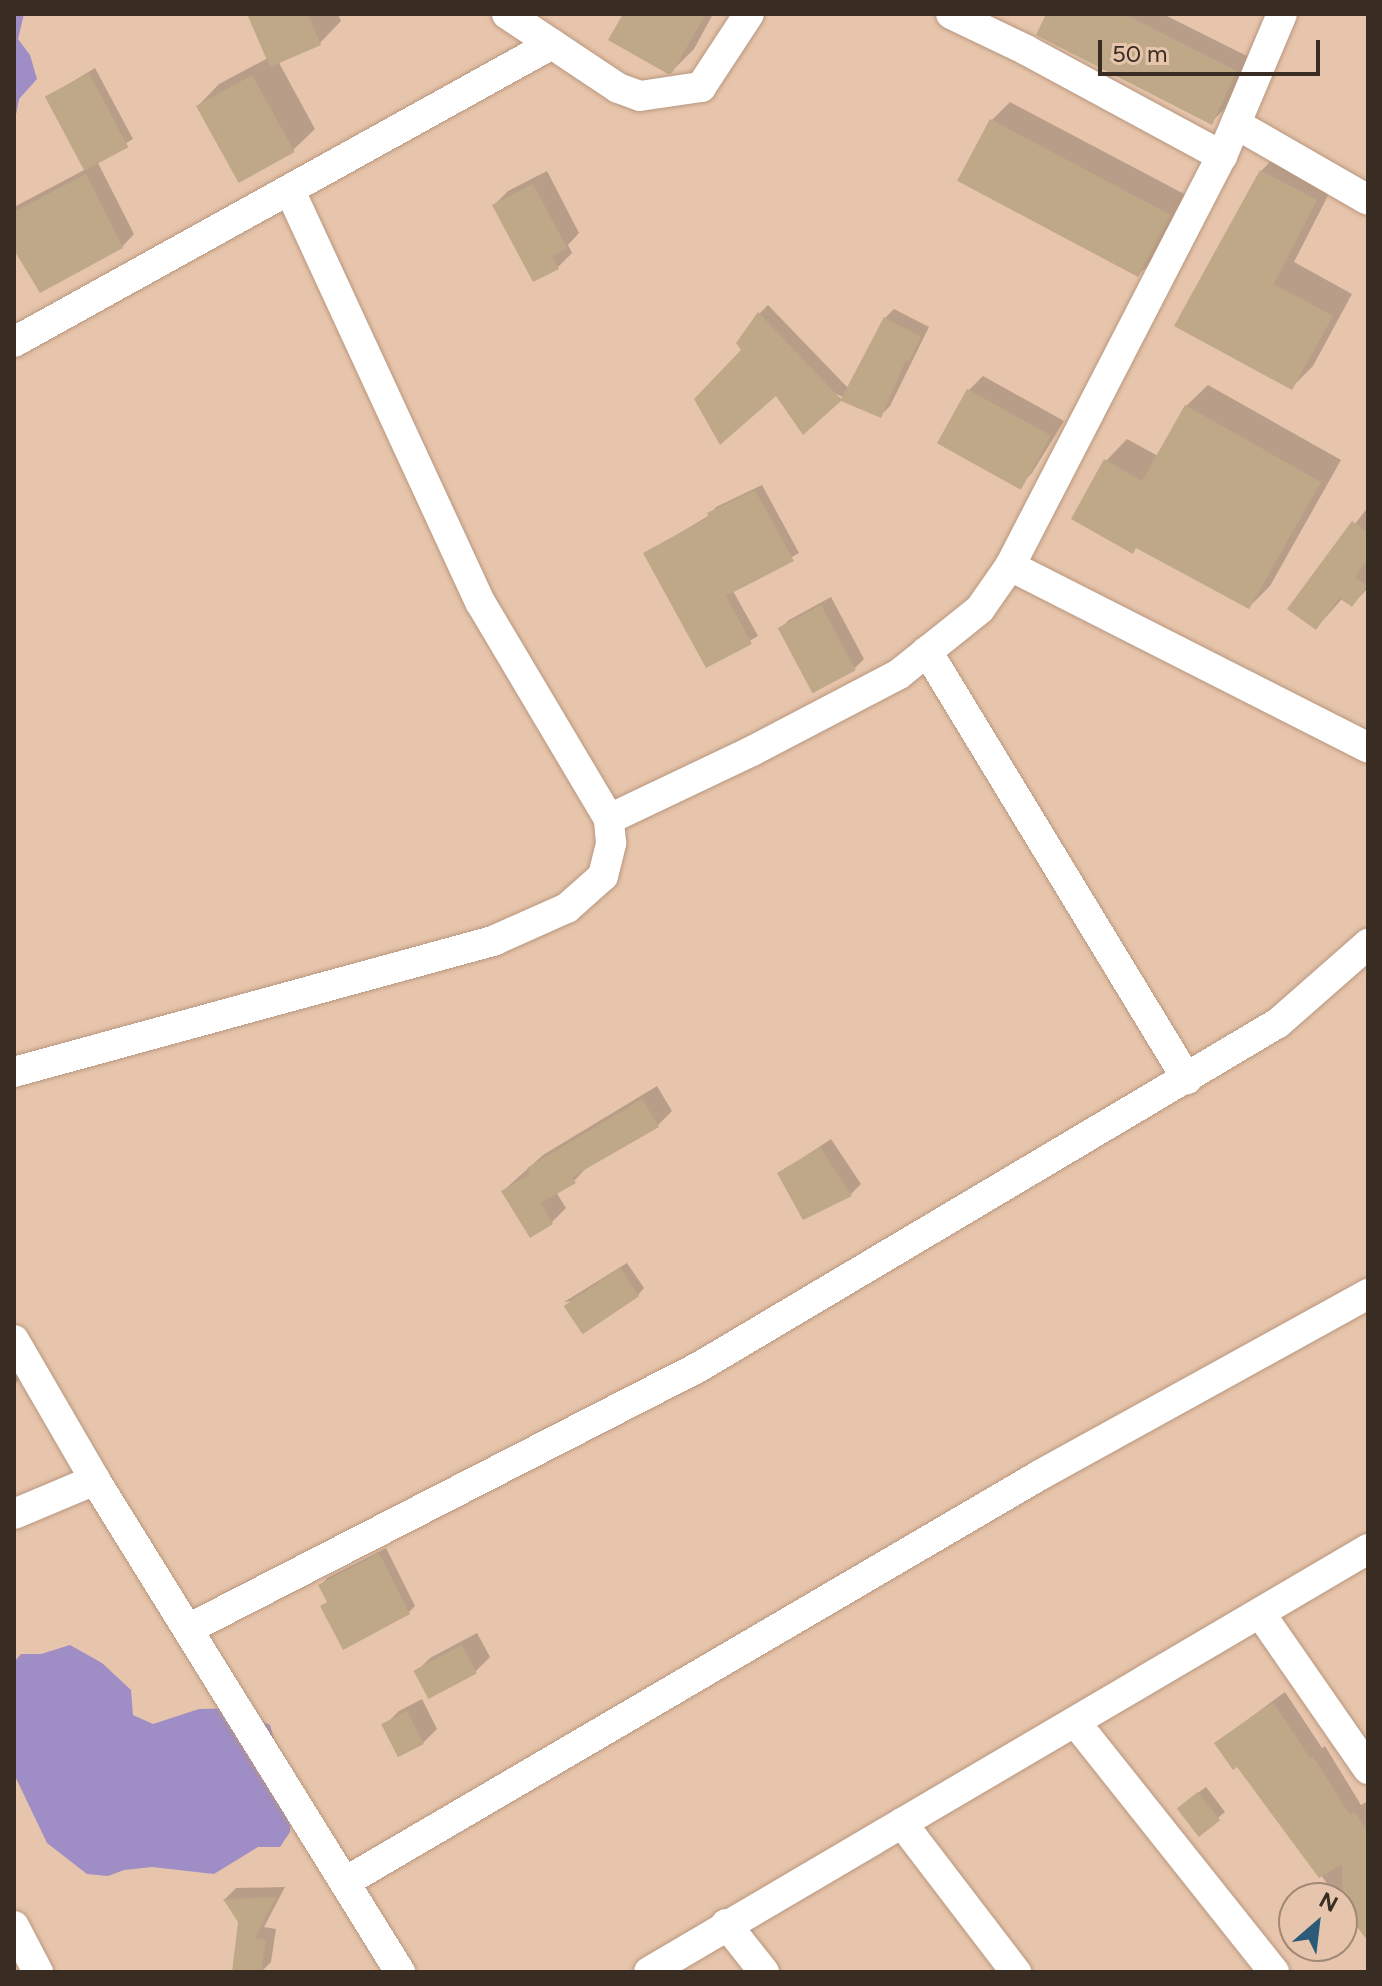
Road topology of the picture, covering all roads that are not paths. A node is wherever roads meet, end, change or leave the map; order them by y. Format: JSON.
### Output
{"nodes":[{"id":1,"x":507,"y":14,"type":"edge"},
{"id":2,"x":749,"y":14,"type":"edge"},
{"id":3,"x":951,"y":14,"type":"edge"},
{"id":4,"x":1282,"y":14,"type":"edge"},
{"id":5,"x":552,"y":44,"type":"junction"},
{"id":6,"x":1236,"y":124,"type":"junction"},
{"id":7,"x":1222,"y":156,"type":"junction"},
{"id":8,"x":290,"y":191,"type":"junction"},
{"id":9,"x":1368,"y":200,"type":"edge"},
{"id":10,"x":14,"y":342,"type":"edge"},
{"id":11,"x":1010,"y":566,"type":"junction"},
{"id":12,"x":927,"y":651,"type":"junction"},
{"id":13,"x":1368,"y":748,"type":"edge"},
{"id":14,"x":609,"y":819,"type":"junction"},
{"id":15,"x":1368,"y":944,"type":"edge"},
{"id":16,"x":14,"y":1072,"type":"edge"},
{"id":17,"x":1187,"y":1079,"type":"junction"},
{"id":18,"x":1368,"y":1294,"type":"edge"},
{"id":19,"x":14,"y":1340,"type":"edge"},
{"id":20,"x":95,"y":1480,"type":"junction"},
{"id":21,"x":14,"y":1514,"type":"edge"},
{"id":22,"x":1368,"y":1549,"type":"edge"},
{"id":23,"x":1260,"y":1613,"type":"junction"},
{"id":24,"x":188,"y":1629,"type":"junction"},
{"id":25,"x":1076,"y":1723,"type":"junction"},
{"id":26,"x":1368,"y":1769,"type":"edge"},
{"id":27,"x":902,"y":1823,"type":"junction"},
{"id":28,"x":345,"y":1882,"type":"junction"},
{"id":29,"x":726,"y":1924,"type":"junction"},
{"id":30,"x":14,"y":1926,"type":"edge"},
{"id":31,"x":38,"y":1972,"type":"edge"},
{"id":32,"x":400,"y":1972,"type":"edge"},
{"id":33,"x":649,"y":1972,"type":"edge"},
{"id":34,"x":764,"y":1972,"type":"edge"},
{"id":35,"x":1016,"y":1972,"type":"edge"},
{"id":36,"x":1274,"y":1972,"type":"edge"}],
"edges":[{"from":1,"to":5,"type":"street"},
{"from":2,"to":5,"type":"street"},
{"from":3,"to":7,"type":"street"},
{"from":4,"to":6,"type":"street"},
{"from":5,"to":8,"type":"street"},
{"from":6,"to":7,"type":"street"},
{"from":6,"to":9,"type":"street"},
{"from":7,"to":11,"type":"street"},
{"from":8,"to":10,"type":"street"},
{"from":8,"to":14,"type":"street"},
{"from":11,"to":12,"type":"street"},
{"from":11,"to":13,"type":"street"},
{"from":12,"to":14,"type":"street"},
{"from":12,"to":17,"type":"street"},
{"from":14,"to":16,"type":"street"},
{"from":15,"to":17,"type":"street"},
{"from":17,"to":24,"type":"street"},
{"from":18,"to":28,"type":"street"},
{"from":19,"to":20,"type":"street"},
{"from":20,"to":21,"type":"street"},
{"from":20,"to":24,"type":"street"},
{"from":22,"to":23,"type":"street"},
{"from":23,"to":25,"type":"street"},
{"from":23,"to":26,"type":"street"},
{"from":24,"to":28,"type":"street"},
{"from":25,"to":27,"type":"street"},
{"from":25,"to":36,"type":"street"},
{"from":27,"to":29,"type":"street"},
{"from":27,"to":35,"type":"street"},
{"from":28,"to":32,"type":"street"},
{"from":29,"to":33,"type":"street"},
{"from":29,"to":34,"type":"street"},
{"from":30,"to":31,"type":"street"}]}
